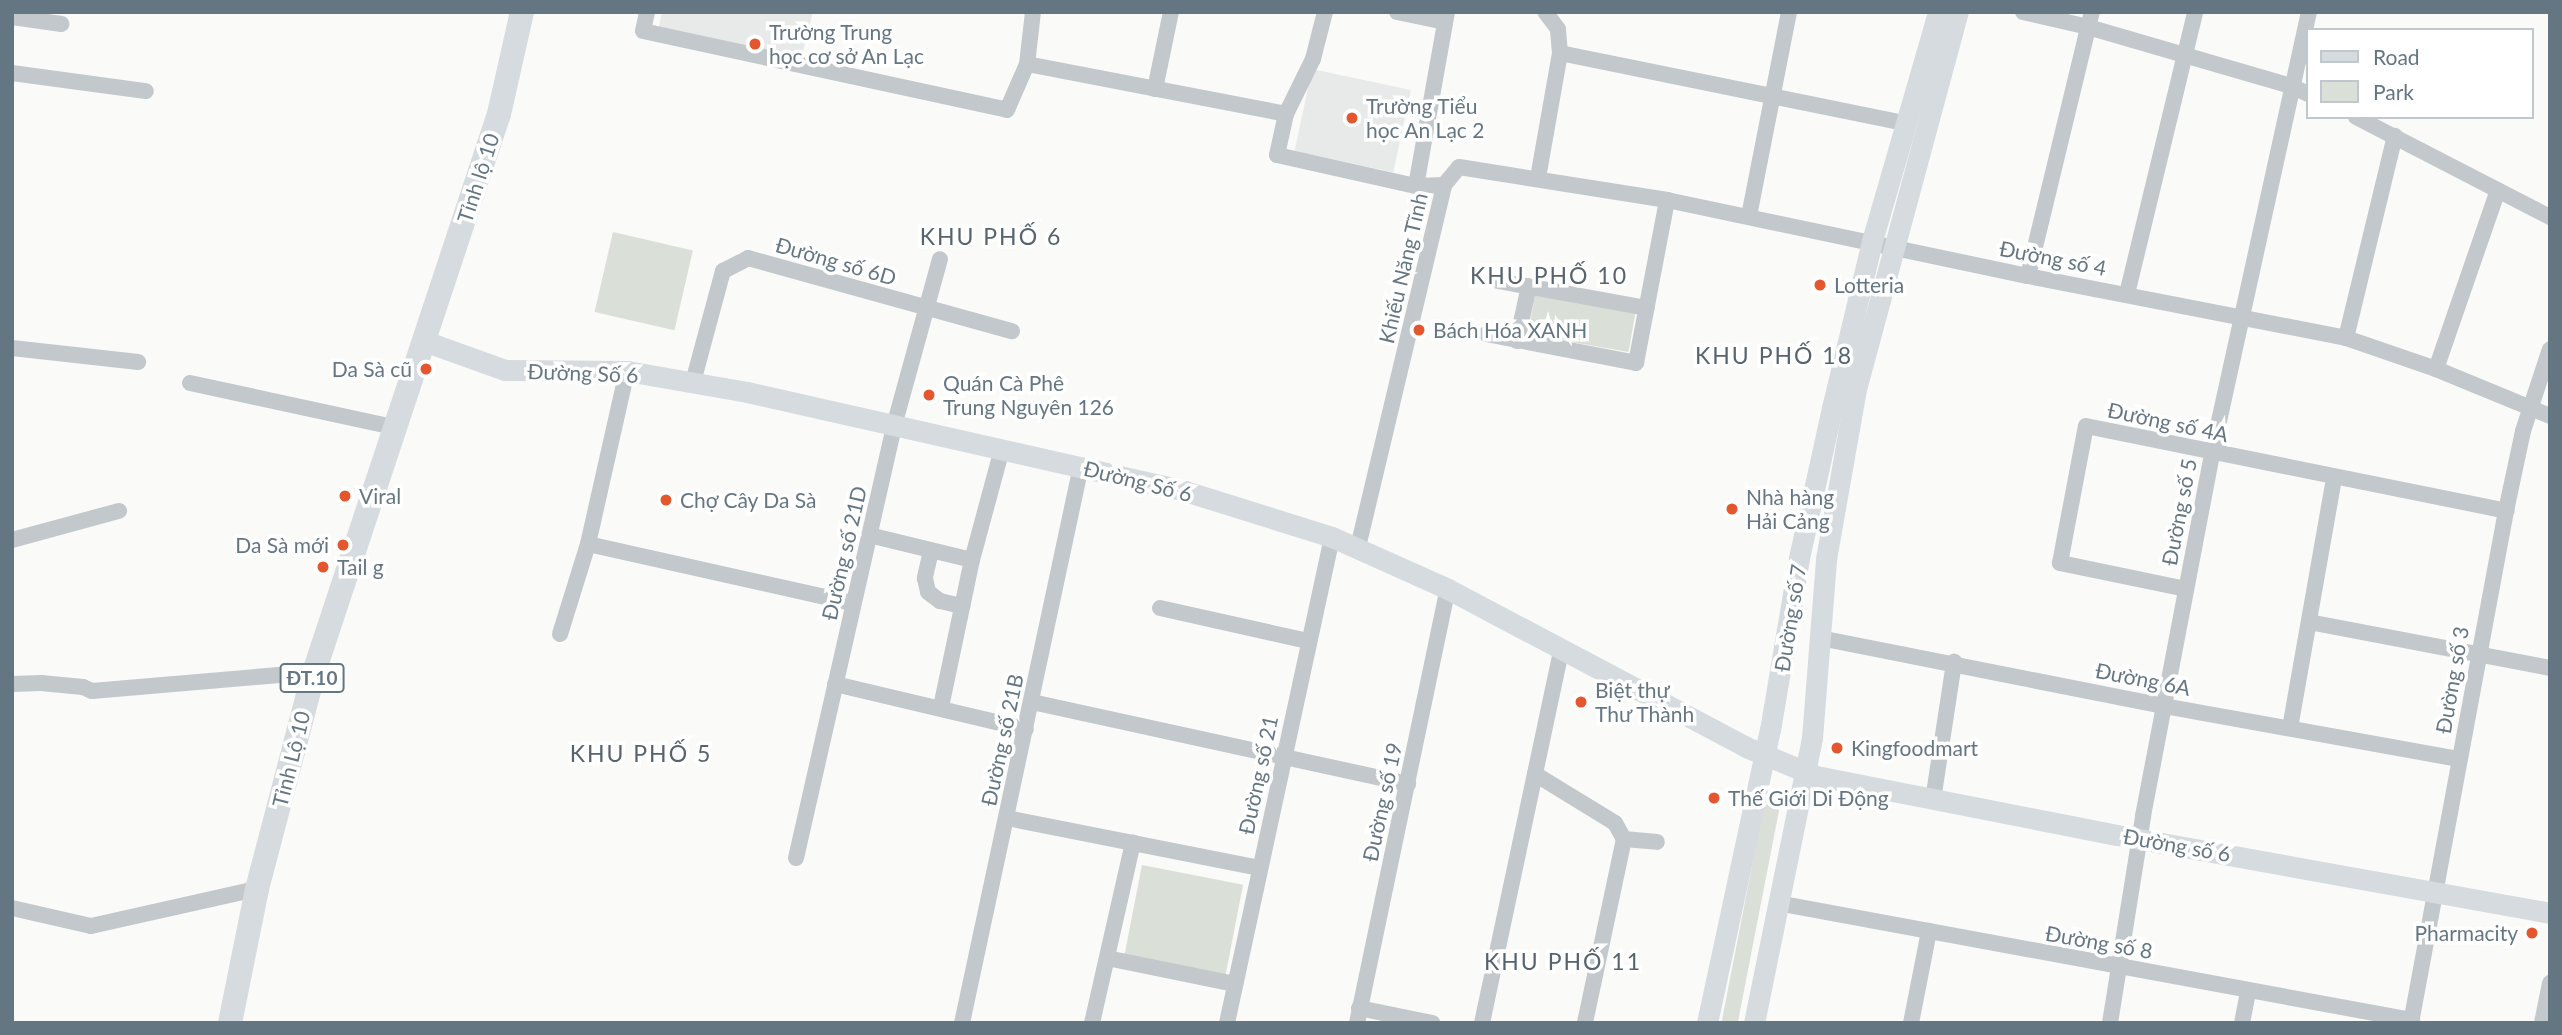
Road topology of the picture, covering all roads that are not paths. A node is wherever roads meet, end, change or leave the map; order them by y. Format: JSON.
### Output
{"nodes":[{"id":1,"x":522,"y":12,"type":"edge"},
{"id":2,"x":647,"y":12,"type":"edge"},
{"id":3,"x":1033,"y":12,"type":"edge"},
{"id":4,"x":1171,"y":12,"type":"edge"},
{"id":5,"x":1325,"y":12,"type":"edge"},
{"id":6,"x":1397,"y":12,"type":"edge"},
{"id":7,"x":1544,"y":12,"type":"edge"},
{"id":8,"x":1789,"y":12,"type":"edge"},
{"id":9,"x":1938,"y":12,"type":"edge"},
{"id":10,"x":1958,"y":12,"type":"edge"},
{"id":11,"x":2023,"y":12,"type":"edge"},
{"id":12,"x":2195,"y":12,"type":"edge"},
{"id":13,"x":2309,"y":12,"type":"edge"},
{"id":14,"x":12,"y":17,"type":"edge"},
{"id":15,"x":1446,"y":17,"type":"edge"},
{"id":16,"x":2090,"y":20,"type":"edge"},
{"id":17,"x":62,"y":24,"type":"dead end"},
{"id":18,"x":1560,"y":53,"type":"junction"},
{"id":19,"x":2185,"y":55,"type":"junction"},
{"id":20,"x":1027,"y":64,"type":"junction"},
{"id":21,"x":12,"y":73,"type":"edge"},
{"id":22,"x":2291,"y":86,"type":"junction"},
{"id":23,"x":1155,"y":89,"type":"junction"},
{"id":24,"x":146,"y":91,"type":"dead end"},
{"id":25,"x":2306,"y":93,"type":"edge"},
{"id":26,"x":1775,"y":99,"type":"junction"},
{"id":27,"x":1286,"y":114,"type":"junction"},
{"id":28,"x":2360,"y":119,"type":"edge"},
{"id":29,"x":1904,"y":123,"type":"junction"},
{"id":30,"x":2395,"y":136,"type":"junction"},
{"id":31,"x":1538,"y":178,"type":"junction"},
{"id":32,"x":1444,"y":185,"type":"junction"},
{"id":33,"x":1416,"y":186,"type":"junction"},
{"id":34,"x":2498,"y":190,"type":"junction"},
{"id":35,"x":1667,"y":200,"type":"junction"},
{"id":36,"x":1749,"y":216,"type":"junction"},
{"id":37,"x":2550,"y":217,"type":"edge"},
{"id":38,"x":1872,"y":241,"type":"junction"},
{"id":39,"x":1894,"y":246,"type":"junction"},
{"id":40,"x":940,"y":259,"type":"dead end"},
{"id":41,"x":2028,"y":276,"type":"junction"},
{"id":42,"x":1497,"y":281,"type":"dead end"},
{"id":43,"x":1529,"y":286,"type":"junction"},
{"id":44,"x":2127,"y":294,"type":"junction"},
{"id":45,"x":926,"y":308,"type":"junction"},
{"id":46,"x":1647,"y":308,"type":"junction"},
{"id":47,"x":2241,"y":319,"type":"junction"},
{"id":48,"x":1012,"y":331,"type":"dead end"},
{"id":49,"x":1486,"y":334,"type":"dead end"},
{"id":50,"x":2346,"y":338,"type":"junction"},
{"id":51,"x":424,"y":341,"type":"junction"},
{"id":52,"x":1517,"y":341,"type":"junction"},
{"id":53,"x":12,"y":348,"type":"edge"},
{"id":54,"x":2550,"y":349,"type":"edge"},
{"id":55,"x":138,"y":362,"type":"dead end"},
{"id":56,"x":2436,"y":369,"type":"junction"},
{"id":57,"x":627,"y":371,"type":"junction"},
{"id":58,"x":190,"y":383,"type":"dead end"},
{"id":59,"x":693,"y":383,"type":"junction"},
{"id":60,"x":2529,"y":408,"type":"junction"},
{"id":61,"x":2550,"y":416,"type":"edge"},
{"id":62,"x":894,"y":426,"type":"junction"},
{"id":63,"x":393,"y":427,"type":"junction"},
{"id":64,"x":1002,"y":449,"type":"junction"},
{"id":65,"x":2212,"y":453,"type":"junction"},
{"id":66,"x":1081,"y":466,"type":"junction"},
{"id":67,"x":2334,"y":478,"type":"junction"},
{"id":68,"x":118,"y":511,"type":"dead end"},
{"id":69,"x":2505,"y":511,"type":"junction"},
{"id":70,"x":869,"y":536,"type":"junction"},
{"id":71,"x":1332,"y":537,"type":"junction"},
{"id":72,"x":12,"y":540,"type":"edge"},
{"id":73,"x":588,"y":544,"type":"junction"},
{"id":74,"x":1357,"y":548,"type":"junction"},
{"id":75,"x":931,"y":551,"type":"junction"},
{"id":76,"x":972,"y":560,"type":"junction"},
{"id":77,"x":1448,"y":589,"type":"junction"},
{"id":78,"x":2186,"y":589,"type":"junction"},
{"id":79,"x":853,"y":603,"type":"junction"},
{"id":80,"x":962,"y":606,"type":"junction"},
{"id":81,"x":1160,"y":608,"type":"dead end"},
{"id":82,"x":2309,"y":622,"type":"junction"},
{"id":83,"x":560,"y":634,"type":"dead end"},
{"id":84,"x":1820,"y":638,"type":"junction"},
{"id":85,"x":1308,"y":641,"type":"junction"},
{"id":86,"x":1561,"y":650,"type":"junction"},
{"id":87,"x":2477,"y":655,"type":"junction"},
{"id":88,"x":1954,"y":662,"type":"junction"},
{"id":89,"x":2550,"y":668,"type":"edge"},
{"id":90,"x":314,"y":672,"type":"junction"},
{"id":91,"x":12,"y":684,"type":"edge"},
{"id":92,"x":835,"y":684,"type":"junction"},
{"id":93,"x":1032,"y":702,"type":"junction"},
{"id":94,"x":2164,"y":706,"type":"junction"},
{"id":95,"x":940,"y":707,"type":"junction"},
{"id":96,"x":2290,"y":728,"type":"junction"},
{"id":97,"x":1026,"y":729,"type":"junction"},
{"id":98,"x":1764,"y":755,"type":"junction"},
{"id":99,"x":1284,"y":756,"type":"junction"},
{"id":100,"x":2459,"y":759,"type":"junction"},
{"id":101,"x":1805,"y":773,"type":"junction"},
{"id":102,"x":1535,"y":774,"type":"junction"},
{"id":103,"x":1408,"y":784,"type":"junction"},
{"id":104,"x":1933,"y":800,"type":"junction"},
{"id":105,"x":1007,"y":818,"type":"junction"},
{"id":106,"x":1624,"y":839,"type":"junction"},
{"id":107,"x":2139,"y":839,"type":"junction"},
{"id":108,"x":1657,"y":842,"type":"dead end"},
{"id":109,"x":1133,"y":843,"type":"junction"},
{"id":110,"x":796,"y":858,"type":"dead end"},
{"id":111,"x":1260,"y":868,"type":"junction"},
{"id":112,"x":257,"y":889,"type":"junction"},
{"id":113,"x":2435,"y":890,"type":"junction"},
{"id":114,"x":1778,"y":903,"type":"junction"},
{"id":115,"x":12,"y":908,"type":"edge"},
{"id":116,"x":2550,"y":913,"type":"edge"},
{"id":117,"x":1929,"y":932,"type":"junction"},
{"id":118,"x":1107,"y":958,"type":"junction"},
{"id":119,"x":2119,"y":967,"type":"junction"},
{"id":120,"x":2550,"y":983,"type":"edge"},
{"id":121,"x":1234,"y":984,"type":"junction"},
{"id":122,"x":2248,"y":990,"type":"junction"},
{"id":123,"x":1358,"y":1016,"type":"edge"},
{"id":124,"x":2411,"y":1021,"type":"edge"},
{"id":125,"x":230,"y":1023,"type":"edge"},
{"id":126,"x":962,"y":1023,"type":"edge"},
{"id":127,"x":1092,"y":1023,"type":"edge"},
{"id":128,"x":1227,"y":1023,"type":"edge"},
{"id":129,"x":1432,"y":1023,"type":"edge"},
{"id":130,"x":1482,"y":1023,"type":"edge"},
{"id":131,"x":1585,"y":1023,"type":"edge"},
{"id":132,"x":1707,"y":1023,"type":"edge"},
{"id":133,"x":1754,"y":1023,"type":"edge"},
{"id":134,"x":1911,"y":1023,"type":"edge"},
{"id":135,"x":2110,"y":1023,"type":"edge"},
{"id":136,"x":2242,"y":1023,"type":"edge"},
{"id":137,"x":2542,"y":1023,"type":"edge"}],
"edges":[{"from":1,"to":51,"type":"main road","name":"Tỉnh lộ 10","number":"ĐT.10"},
{"from":2,"to":20,"type":"street"},
{"from":3,"to":20,"type":"street"},
{"from":4,"to":23,"type":"street"},
{"from":5,"to":27,"type":"street"},
{"from":6,"to":15,"type":"street"},
{"from":7,"to":18,"type":"street"},
{"from":8,"to":26,"type":"street"},
{"from":9,"to":29,"type":"street","name":"Đường số 7"},
{"from":10,"to":39,"type":"street","name":"Đường số 7"},
{"from":11,"to":16,"type":"street"},
{"from":12,"to":19,"type":"street"},
{"from":13,"to":22,"type":"street","name":"Đường số 5"},
{"from":14,"to":17,"type":"street"},
{"from":15,"to":33,"type":"street"},
{"from":16,"to":19,"type":"street"},
{"from":16,"to":41,"type":"street"},
{"from":18,"to":26,"type":"street"},
{"from":18,"to":31,"type":"street"},
{"from":19,"to":22,"type":"street"},
{"from":19,"to":44,"type":"street"},
{"from":20,"to":23,"type":"street"},
{"from":21,"to":24,"type":"street"},
{"from":22,"to":25,"type":"street"},
{"from":22,"to":47,"type":"street","name":"Đường số 5"},
{"from":23,"to":27,"type":"street"},
{"from":26,"to":29,"type":"street"},
{"from":26,"to":36,"type":"street"},
{"from":27,"to":33,"type":"street"},
{"from":28,"to":30,"type":"street"},
{"from":29,"to":38,"type":"street","name":"Đường số 7"},
{"from":30,"to":34,"type":"street"},
{"from":30,"to":50,"type":"street"},
{"from":31,"to":32,"type":"street","name":"Khiếu Năng Tĩnh"},
{"from":31,"to":35,"type":"street","name":"Đường số 4"},
{"from":32,"to":33,"type":"street"},
{"from":32,"to":74,"type":"street","name":"Khiếu Năng Tĩnh"},
{"from":34,"to":37,"type":"street"},
{"from":34,"to":56,"type":"street"},
{"from":35,"to":36,"type":"street","name":"Đường số 4"},
{"from":35,"to":46,"type":"street"},
{"from":36,"to":38,"type":"street","name":"Đường số 4"},
{"from":38,"to":39,"type":"street","name":"Đường số 4"},
{"from":38,"to":98,"type":"street","name":"Đường số 7"},
{"from":39,"to":41,"type":"street","name":"Đường số 4"},
{"from":39,"to":84,"type":"street","name":"Đường số 7"},
{"from":40,"to":45,"type":"street","name":"Đường số 21D"},
{"from":41,"to":44,"type":"street","name":"Đường số 4"},
{"from":42,"to":43,"type":"street"},
{"from":43,"to":46,"type":"street"},
{"from":43,"to":52,"type":"street"},
{"from":44,"to":47,"type":"street","name":"Đường số 4"},
{"from":45,"to":48,"type":"street","name":"Đường số 6D"},
{"from":45,"to":59,"type":"street","name":"Đường số 6D"},
{"from":45,"to":62,"type":"street","name":"Đường số 21D"},
{"from":46,"to":52,"type":"street"},
{"from":47,"to":50,"type":"street","name":"Đường số 4"},
{"from":47,"to":65,"type":"street","name":"Đường số 5"},
{"from":49,"to":52,"type":"street"},
{"from":50,"to":56,"type":"street","name":"Đường số 4"},
{"from":51,"to":57,"type":"street","name":"Đường Số 6"},
{"from":51,"to":63,"type":"main road","name":"Tỉnh Lộ 10","number":"ĐT.10"},
{"from":53,"to":55,"type":"street"},
{"from":54,"to":60,"type":"street","name":"Đường số 3"},
{"from":56,"to":60,"type":"street","name":"Đường số 4"},
{"from":57,"to":59,"type":"street","name":"Đường Số 6"},
{"from":57,"to":73,"type":"street"},
{"from":58,"to":63,"type":"street"},
{"from":59,"to":62,"type":"street","name":"Đường Số 6"},
{"from":60,"to":61,"type":"street","name":"Đường số 4"},
{"from":60,"to":69,"type":"street","name":"Đường số 3"},
{"from":62,"to":64,"type":"street","name":"Đường Số 6"},
{"from":62,"to":70,"type":"street","name":"Đường số 21D"},
{"from":63,"to":90,"type":"main road","name":"Tỉnh Lộ 10","number":"ĐT.10"},
{"from":64,"to":66,"type":"street","name":"Đường Số 6"},
{"from":64,"to":76,"type":"street"},
{"from":65,"to":67,"type":"street","name":"Đường số 4A"},
{"from":65,"to":78,"type":"street","name":"Đường số 5"},
{"from":65,"to":78,"type":"street","name":"Đường số 4A"},
{"from":66,"to":71,"type":"street","name":"Đường Số 6"},
{"from":66,"to":93,"type":"street","name":"Đường số 21B"},
{"from":67,"to":69,"type":"street","name":"Đường số 4A"},
{"from":67,"to":82,"type":"street"},
{"from":68,"to":72,"type":"street"},
{"from":69,"to":87,"type":"street","name":"Đường số 3"},
{"from":70,"to":75,"type":"street"},
{"from":70,"to":79,"type":"street","name":"Đường số 21D"},
{"from":71,"to":74,"type":"street","name":"Đường Số 6"},
{"from":71,"to":85,"type":"street","name":"Đường số 21"},
{"from":73,"to":79,"type":"street"},
{"from":73,"to":83,"type":"street"},
{"from":74,"to":77,"type":"street","name":"Đường Số 6"},
{"from":75,"to":76,"type":"street"},
{"from":75,"to":80,"type":"street"},
{"from":76,"to":80,"type":"street"},
{"from":77,"to":86,"type":"street","name":"Đường Số 6"},
{"from":77,"to":103,"type":"street","name":"Đường số 19"},
{"from":78,"to":94,"type":"street","name":"Đường số 5"},
{"from":79,"to":92,"type":"street","name":"Đường số 21D"},
{"from":80,"to":95,"type":"street"},
{"from":81,"to":85,"type":"street"},
{"from":82,"to":87,"type":"street"},
{"from":82,"to":96,"type":"street"},
{"from":84,"to":88,"type":"street","name":"Đường 6A"},
{"from":84,"to":101,"type":"street","name":"Đường số 7"},
{"from":85,"to":99,"type":"street","name":"Đường số 21"},
{"from":86,"to":98,"type":"street","name":"Đường Số 6"},
{"from":86,"to":102,"type":"street"},
{"from":87,"to":89,"type":"street"},
{"from":87,"to":100,"type":"street","name":"Đường số 3"},
{"from":88,"to":94,"type":"street","name":"Đường 6A"},
{"from":88,"to":104,"type":"street"},
{"from":90,"to":91,"type":"street"},
{"from":90,"to":112,"type":"main road","name":"Tỉnh Lộ 10","number":"ĐT.10"},
{"from":92,"to":95,"type":"street"},
{"from":92,"to":110,"type":"street","name":"Đường số 21D"},
{"from":93,"to":97,"type":"street","name":"Đường số 21B"},
{"from":93,"to":99,"type":"street"},
{"from":94,"to":96,"type":"street","name":"Đường 6A"},
{"from":94,"to":107,"type":"street","name":"Đường số 5"},
{"from":95,"to":97,"type":"street"},
{"from":96,"to":100,"type":"street","name":"Đường 6A"},
{"from":97,"to":105,"type":"street","name":"Đường số 21B"},
{"from":98,"to":101,"type":"street","name":"Đường Số 6"},
{"from":98,"to":132,"type":"street","name":"Đường số 7"},
{"from":99,"to":103,"type":"street"},
{"from":99,"to":111,"type":"street","name":"Đường số 21"},
{"from":100,"to":113,"type":"street","name":"Đường số 3"},
{"from":101,"to":104,"type":"street","name":"Đường số 6"},
{"from":101,"to":114,"type":"street","name":"Đường số 7"},
{"from":102,"to":106,"type":"street"},
{"from":102,"to":130,"type":"street"},
{"from":103,"to":123,"type":"street","name":"Đường số 19"},
{"from":104,"to":107,"type":"street","name":"Đường số 6"},
{"from":105,"to":109,"type":"street"},
{"from":105,"to":126,"type":"street","name":"Đường số 21B"},
{"from":106,"to":108,"type":"street"},
{"from":106,"to":131,"type":"street"},
{"from":107,"to":113,"type":"street","name":"Đường số 6"},
{"from":107,"to":119,"type":"street","name":"Đường số 5"},
{"from":109,"to":111,"type":"street"},
{"from":109,"to":118,"type":"street"},
{"from":111,"to":121,"type":"street","name":"Đường số 21"},
{"from":112,"to":115,"type":"street"},
{"from":112,"to":125,"type":"main road","name":"Tỉnh Lộ 10","number":"ĐT.10"},
{"from":113,"to":116,"type":"street","name":"Đường số 6"},
{"from":113,"to":124,"type":"street","name":"Đường số 3"},
{"from":114,"to":117,"type":"street","name":"Đường số 8"},
{"from":114,"to":133,"type":"street","name":"Đường số 7"},
{"from":117,"to":119,"type":"street","name":"Đường số 8"},
{"from":117,"to":134,"type":"street"},
{"from":118,"to":121,"type":"street"},
{"from":118,"to":127,"type":"street"},
{"from":119,"to":122,"type":"street","name":"Đường số 8"},
{"from":119,"to":135,"type":"street","name":"Đường số 5"},
{"from":120,"to":137,"type":"street"},
{"from":121,"to":128,"type":"street","name":"Đường số 21"},
{"from":122,"to":124,"type":"street","name":"Đường số 8"},
{"from":122,"to":136,"type":"street"},
{"from":123,"to":129,"type":"street"}]}
